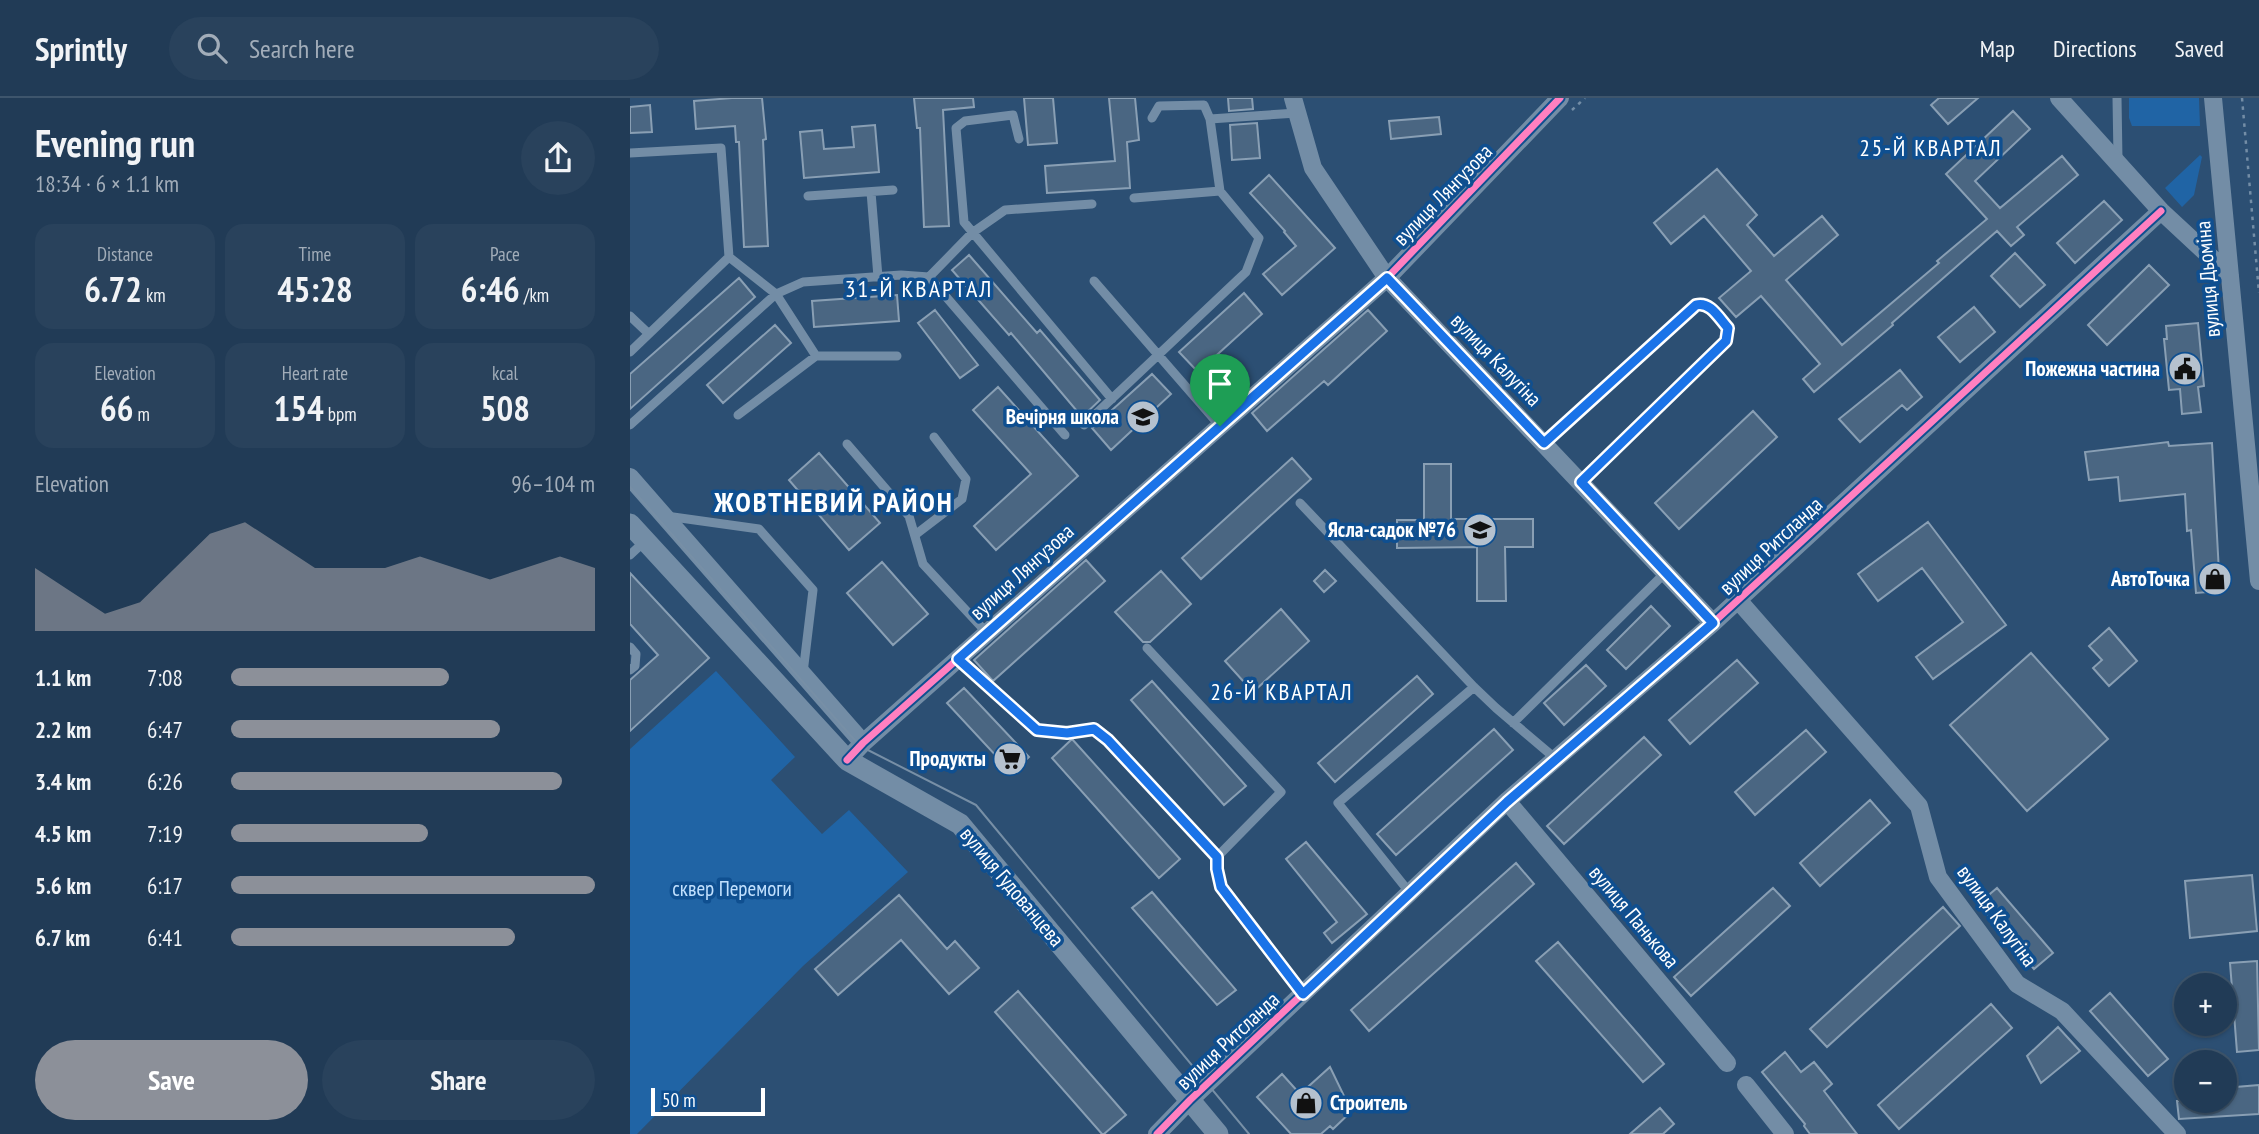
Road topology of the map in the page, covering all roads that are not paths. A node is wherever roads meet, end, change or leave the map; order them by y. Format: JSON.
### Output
{"nodes":[{"id":1,"x":1560,"y":98,"type":"edge"},
{"id":2,"x":2059,"y":98,"type":"edge"},
{"id":3,"x":2117,"y":98,"type":"edge"},
{"id":4,"x":2213,"y":98,"type":"edge"},
{"id":5,"x":1295,"y":106,"type":"edge"},
{"id":6,"x":1152,"y":118,"type":"dead end"},
{"id":7,"x":1210,"y":119,"type":"junction"},
{"id":8,"x":1019,"y":139,"type":"dead end"},
{"id":9,"x":630,"y":153,"type":"edge"},
{"id":10,"x":2118,"y":163,"type":"junction"},
{"id":11,"x":893,"y":190,"type":"dead end"},
{"id":12,"x":1220,"y":191,"type":"junction"},
{"id":13,"x":871,"y":192,"type":"junction"},
{"id":14,"x":808,"y":196,"type":"dead end"},
{"id":15,"x":1133,"y":198,"type":"dead end"},
{"id":16,"x":1091,"y":204,"type":"dead end"},
{"id":17,"x":2161,"y":211,"type":"junction"},
{"id":18,"x":972,"y":233,"type":"junction"},
{"id":19,"x":729,"y":257,"type":"junction"},
{"id":20,"x":2230,"y":275,"type":"junction"},
{"id":21,"x":878,"y":277,"type":"junction"},
{"id":22,"x":929,"y":277,"type":"junction"},
{"id":23,"x":1387,"y":278,"type":"junction"},
{"id":24,"x":1094,"y":281,"type":"dead end"},
{"id":25,"x":776,"y":294,"type":"junction"},
{"id":26,"x":630,"y":316,"type":"edge"},
{"id":27,"x":649,"y":334,"type":"junction"},
{"id":28,"x":630,"y":352,"type":"edge"},
{"id":29,"x":1158,"y":355,"type":"junction"},
{"id":30,"x":816,"y":356,"type":"junction"},
{"id":31,"x":897,"y":356,"type":"dead end"},
{"id":32,"x":1112,"y":399,"type":"junction"},
{"id":33,"x":738,"y":415,"type":"dead end"},
{"id":34,"x":630,"y":425,"type":"edge"},
{"id":35,"x":1084,"y":425,"type":"dead end"},
{"id":36,"x":1220,"y":426,"type":"junction"},
{"id":37,"x":1065,"y":435,"type":"dead end"},
{"id":38,"x":934,"y":437,"type":"dead end"},
{"id":39,"x":1544,"y":443,"type":"junction"},
{"id":40,"x":847,"y":444,"type":"dead end"},
{"id":41,"x":630,"y":477,"type":"edge"},
{"id":42,"x":1581,"y":482,"type":"junction"},
{"id":43,"x":1300,"y":503,"type":"dead end"},
{"id":44,"x":663,"y":516,"type":"junction"},
{"id":45,"x":630,"y":524,"type":"edge"},
{"id":46,"x":915,"y":535,"type":"junction"},
{"id":47,"x":638,"y":548,"type":"edge"},
{"id":48,"x":1665,"y":573,"type":"junction"},
{"id":49,"x":2259,"y":574,"type":"edge"},
{"id":50,"x":2259,"y":581,"type":"edge"},
{"id":51,"x":1738,"y":600,"type":"junction"},
{"id":52,"x":1713,"y":623,"type":"junction"},
{"id":53,"x":987,"y":633,"type":"junction"},
{"id":54,"x":630,"y":647,"type":"edge"},
{"id":55,"x":1147,"y":648,"type":"dead end"},
{"id":56,"x":958,"y":659,"type":"junction"},
{"id":57,"x":630,"y":670,"type":"edge"},
{"id":58,"x":803,"y":675,"type":"junction"},
{"id":59,"x":1474,"y":687,"type":"junction"},
{"id":60,"x":1513,"y":723,"type":"junction"},
{"id":61,"x":863,"y":743,"type":"junction"},
{"id":62,"x":1556,"y":759,"type":"junction"},
{"id":63,"x":847,"y":760,"type":"junction"},
{"id":64,"x":1507,"y":802,"type":"junction"},
{"id":65,"x":1217,"y":857,"type":"junction"},
{"id":66,"x":1410,"y":893,"type":"junction"},
{"id":67,"x":1303,"y":994,"type":"junction"},
{"id":68,"x":1727,"y":1063,"type":"dead end"},
{"id":69,"x":1746,"y":1085,"type":"dead end"},
{"id":70,"x":1190,"y":1100,"type":"junction"},
{"id":71,"x":1157,"y":1134,"type":"edge"},
{"id":72,"x":1217,"y":1134,"type":"edge"},
{"id":73,"x":1785,"y":1134,"type":"edge"},
{"id":74,"x":2177,"y":1134,"type":"edge"}],
"edges":[{"from":1,"to":23,"type":"street","name":"вулиця Лянгузова"},
{"from":2,"to":10,"type":"street"},
{"from":3,"to":10,"type":"lane"},
{"from":4,"to":20,"type":"street","name":"вулиця Дьоміна"},
{"from":5,"to":7,"type":"lane"},
{"from":5,"to":23,"type":"street","name":"вулиця Калугіна"},
{"from":6,"to":7,"type":"lane"},
{"from":7,"to":12,"type":"lane"},
{"from":8,"to":18,"type":"lane"},
{"from":9,"to":19,"type":"lane"},
{"from":10,"to":17,"type":"street"},
{"from":11,"to":13,"type":"lane"},
{"from":12,"to":15,"type":"lane"},
{"from":12,"to":29,"type":"lane"},
{"from":13,"to":14,"type":"lane"},
{"from":13,"to":21,"type":"lane"},
{"from":16,"to":18,"type":"lane"},
{"from":17,"to":20,"type":"street"},
{"from":17,"to":51,"type":"street","name":"вулиця Ритсланда"},
{"from":18,"to":22,"type":"lane"},
{"from":18,"to":32,"type":"lane"},
{"from":19,"to":25,"type":"lane"},
{"from":19,"to":27,"type":"lane"},
{"from":20,"to":49,"type":"street","name":"вулиця Дьоміна"},
{"from":21,"to":22,"type":"lane"},
{"from":21,"to":25,"type":"lane"},
{"from":22,"to":37,"type":"lane"},
{"from":23,"to":36,"type":"street","name":"вулиця Лянгузова"},
{"from":23,"to":39,"type":"street","name":"вулиця Калугіна"},
{"from":24,"to":29,"type":"lane"},
{"from":25,"to":30,"type":"lane"},
{"from":25,"to":34,"type":"lane"},
{"from":26,"to":27,"type":"lane"},
{"from":27,"to":28,"type":"lane"},
{"from":29,"to":32,"type":"lane"},
{"from":29,"to":36,"type":"lane"},
{"from":30,"to":31,"type":"lane"},
{"from":30,"to":33,"type":"lane"},
{"from":32,"to":35,"type":"lane"},
{"from":36,"to":53,"type":"street","name":"вулиця Лянгузова"},
{"from":38,"to":46,"type":"lane"},
{"from":39,"to":42,"type":"street","name":"вулиця Калугіна"},
{"from":39,"to":42,"type":"lane"},
{"from":40,"to":46,"type":"lane"},
{"from":41,"to":44,"type":"street"},
{"from":42,"to":48,"type":"street","name":"вулиця Калугіна"},
{"from":43,"to":59,"type":"lane"},
{"from":44,"to":58,"type":"street"},
{"from":44,"to":58,"type":"lane"},
{"from":45,"to":47,"type":"street","name":"вулиця Гудованцева"},
{"from":46,"to":53,"type":"lane"},
{"from":47,"to":63,"type":"street","name":"вулиця Гудованцева"},
{"from":48,"to":52,"type":"street","name":"вулиця Калугіна"},
{"from":48,"to":60,"type":"lane"},
{"from":49,"to":50,"type":"street","name":"вулиця Дьоміна"},
{"from":51,"to":52,"type":"street","name":"вулиця Ритсланда"},
{"from":51,"to":74,"type":"street","name":"вулиця Калугіна"},
{"from":52,"to":62,"type":"street","name":"вулиця Ритсланда"},
{"from":53,"to":56,"type":"street","name":"вулиця Лянгузова"},
{"from":54,"to":57,"type":"lane"},
{"from":55,"to":65,"type":"lane"},
{"from":56,"to":61,"type":"street","name":"вулиця Лянгузова"},
{"from":56,"to":65,"type":"lane"},
{"from":58,"to":61,"type":"street"},
{"from":59,"to":60,"type":"lane"},
{"from":59,"to":66,"type":"lane"},
{"from":60,"to":62,"type":"lane"},
{"from":61,"to":63,"type":"street","name":"вулиця Лянгузова"},
{"from":62,"to":64,"type":"street","name":"вулиця Ритсланда"},
{"from":63,"to":70,"type":"street","name":"вулиця Гудованцева"},
{"from":64,"to":66,"type":"street","name":"вулиця Ритсланда"},
{"from":64,"to":68,"type":"street","name":"вулиця Панькова"},
{"from":65,"to":67,"type":"lane"},
{"from":66,"to":67,"type":"street","name":"вулиця Ритсланда"},
{"from":67,"to":70,"type":"street","name":"вулиця Ритсланда"},
{"from":69,"to":73,"type":"street"},
{"from":70,"to":71,"type":"street","name":"вулиця Ритсланда"},
{"from":70,"to":72,"type":"street","name":"вулиця Гудованцева"}]}
